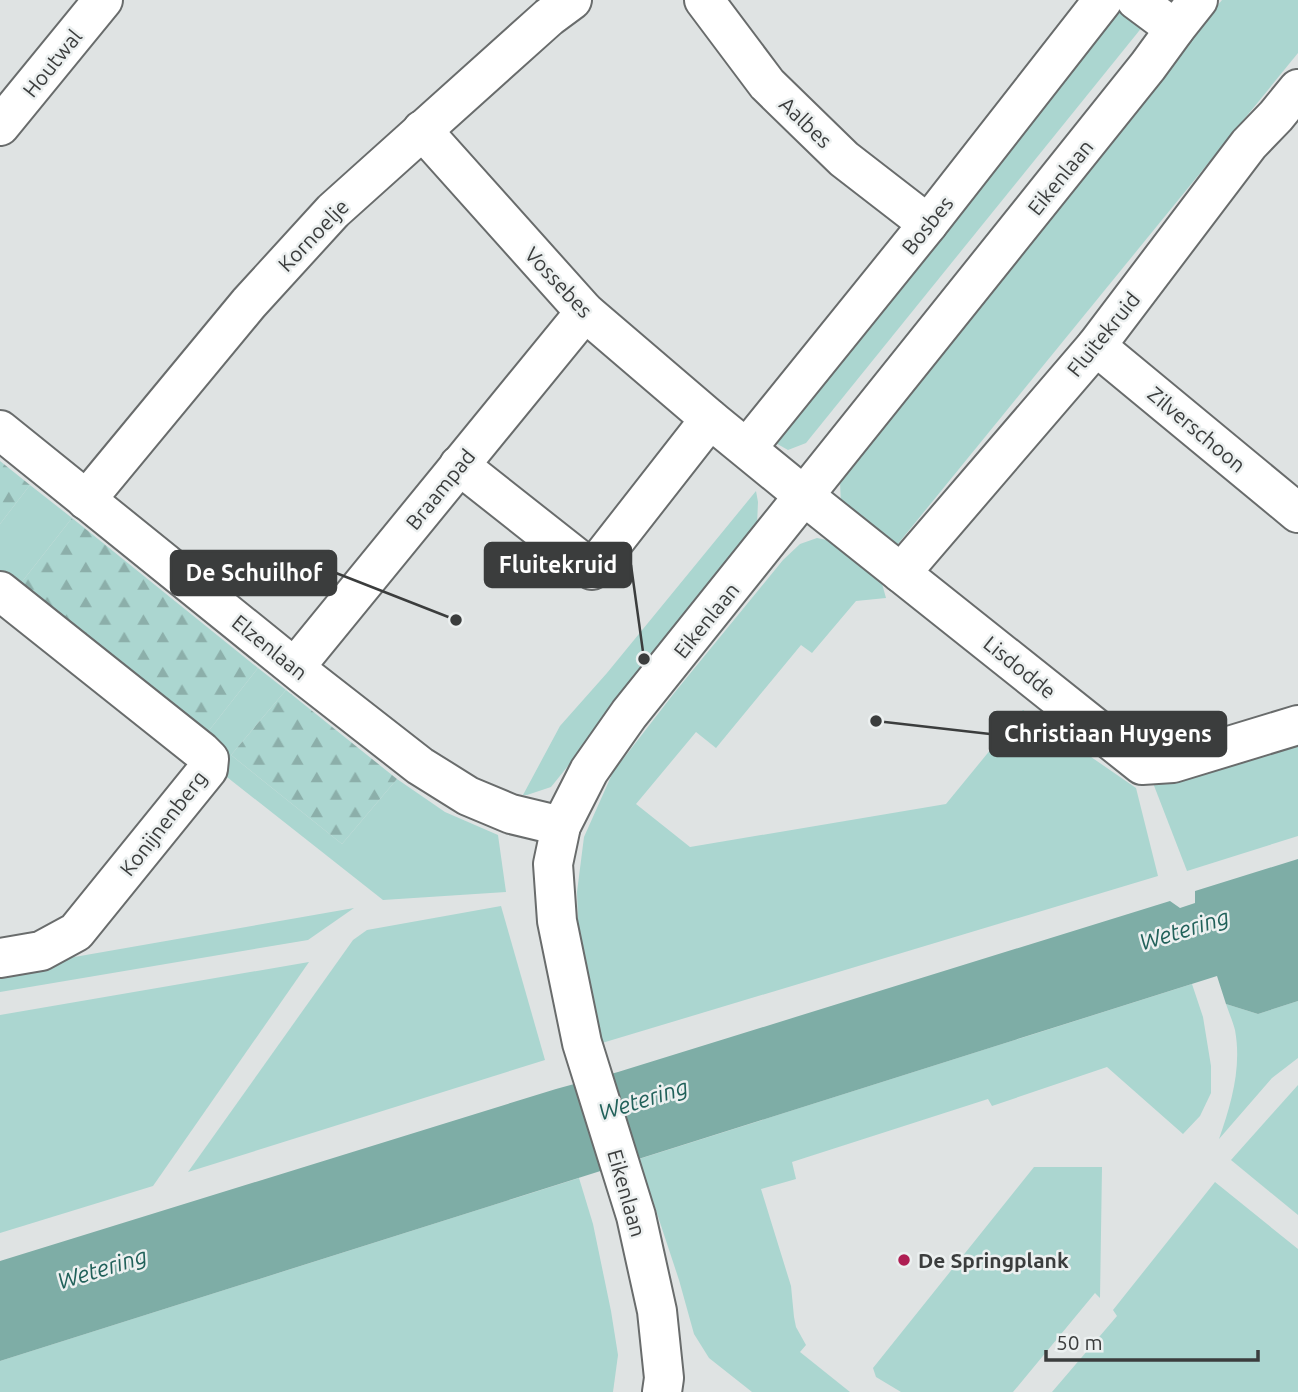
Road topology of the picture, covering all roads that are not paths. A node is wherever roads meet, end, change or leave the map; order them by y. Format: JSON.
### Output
{"nodes":[{"id":1,"x":103,"y":0,"type":"edge"},
{"id":2,"x":572,"y":0,"type":"edge"},
{"id":3,"x":704,"y":0,"type":"edge"},
{"id":4,"x":1103,"y":0,"type":"edge"},
{"id":5,"x":1136,"y":0,"type":"edge"},
{"id":6,"x":1186,"y":14,"type":"edge"},
{"id":7,"x":1291,"y":113,"type":"edge"},
{"id":8,"x":0,"y":126,"type":"edge"},
{"id":9,"x":422,"y":130,"type":"junction"},
{"id":10,"x":928,"y":224,"type":"junction"},
{"id":11,"x":585,"y":312,"type":"junction"},
{"id":12,"x":1096,"y":346,"type":"junction"},
{"id":13,"x":710,"y":419,"type":"junction"},
{"id":14,"x":0,"y":430,"type":"edge"},
{"id":15,"x":747,"y":448,"type":"junction"},
{"id":16,"x":460,"y":465,"type":"junction"},
{"id":17,"x":803,"y":495,"type":"junction"},
{"id":18,"x":86,"y":500,"type":"junction"},
{"id":19,"x":1298,"y":513,"type":"edge"},
{"id":20,"x":901,"y":573,"type":"junction"},
{"id":21,"x":0,"y":592,"type":"edge"},
{"id":22,"x":295,"y":667,"type":"junction"},
{"id":23,"x":1298,"y":725,"type":"edge"},
{"id":24,"x":561,"y":826,"type":"junction"},
{"id":25,"x":0,"y":958,"type":"edge"},
{"id":26,"x":662,"y":1392,"type":"edge"}],
"edges":[{"from":1,"to":8,"type":"street","name":"Houtwal"},
{"from":2,"to":9,"type":"street","name":"Kornoelje"},
{"from":3,"to":10,"type":"street","name":"Aalbes"},
{"from":4,"to":10,"type":"street","name":"Bosbes"},
{"from":5,"to":6,"type":"street"},
{"from":6,"to":17,"type":"street","name":"Eikenlaan"},
{"from":7,"to":12,"type":"street","name":"Fluitekruid"},
{"from":9,"to":11,"type":"street","name":"Vossebes"},
{"from":9,"to":18,"type":"street","name":"Kornoelje"},
{"from":10,"to":15,"type":"street","name":"Bosbes"},
{"from":11,"to":13,"type":"street","name":"Vossebes"},
{"from":11,"to":16,"type":"street","name":"Braampad"},
{"from":12,"to":19,"type":"street","name":"Zilverschoon"},
{"from":12,"to":20,"type":"street","name":"Fluitekruid"},
{"from":13,"to":15,"type":"street","name":"Vossebes"},
{"from":13,"to":16,"type":"street"},
{"from":14,"to":18,"type":"street","name":"Elzenlaan"},
{"from":15,"to":17,"type":"street","name":"Vossebes"},
{"from":16,"to":22,"type":"street","name":"Braampad"},
{"from":17,"to":20,"type":"street","name":"Lisdodde"},
{"from":17,"to":24,"type":"street","name":"Eikenlaan"},
{"from":18,"to":22,"type":"street","name":"Elzenlaan"},
{"from":20,"to":23,"type":"street","name":"Lisdodde"},
{"from":21,"to":25,"type":"street","name":"Konijnenberg"},
{"from":22,"to":24,"type":"street","name":"Elzenlaan"},
{"from":24,"to":26,"type":"street","name":"Eikenlaan"}]}
